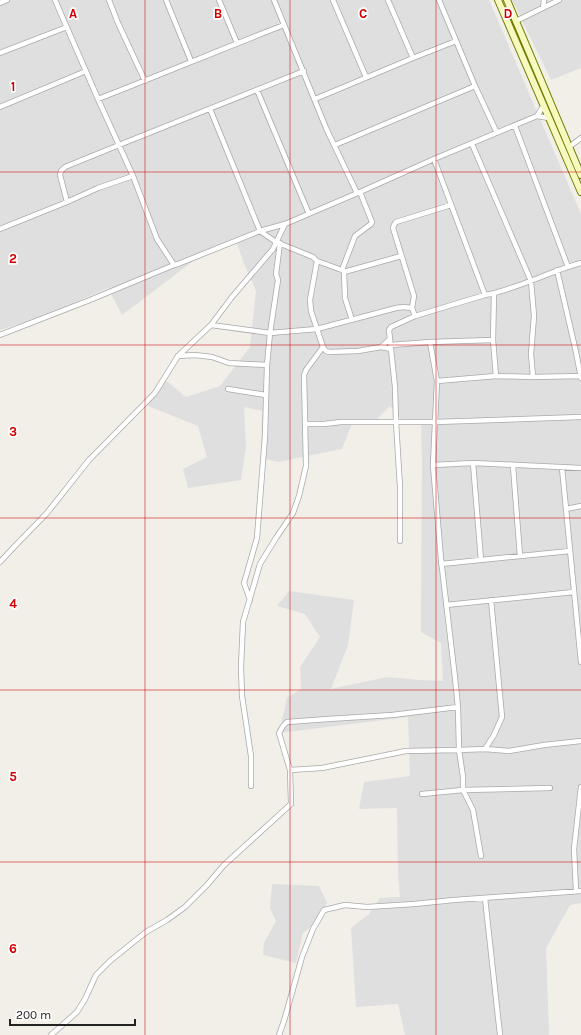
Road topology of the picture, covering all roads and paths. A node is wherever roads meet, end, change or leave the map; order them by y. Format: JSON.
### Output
{"nodes":[{"id":1,"x":7,"y":0,"type":"edge"},
{"id":2,"x":55,"y":0,"type":"edge"},
{"id":3,"x":109,"y":0,"type":"edge"},
{"id":4,"x":166,"y":0,"type":"edge"},
{"id":5,"x":220,"y":0,"type":"edge"},
{"id":6,"x":274,"y":0,"type":"edge"},
{"id":7,"x":333,"y":0,"type":"edge"},
{"id":8,"x":388,"y":0,"type":"edge"},
{"id":9,"x":439,"y":0,"type":"edge"},
{"id":10,"x":498,"y":0,"type":"edge"},
{"id":11,"x":507,"y":0,"type":"edge"},
{"id":12,"x":544,"y":0,"type":"edge"},
{"id":13,"x":559,"y":0,"type":"edge"},
{"id":14,"x":0,"y":3,"type":"edge"},
{"id":15,"x":543,"y":8,"type":"junction"},
{"id":16,"x":516,"y":21,"type":"junction"},
{"id":17,"x":284,"y":25,"type":"junction"},
{"id":18,"x":67,"y":26,"type":"junction"},
{"id":19,"x":456,"y":41,"type":"junction"},
{"id":20,"x":237,"y":43,"type":"junction"},
{"id":21,"x":528,"y":49,"type":"junction"},
{"id":22,"x":521,"y":52,"type":"junction"},
{"id":23,"x":0,"y":53,"type":"edge"},
{"id":24,"x":413,"y":58,"type":"junction"},
{"id":25,"x":192,"y":61,"type":"junction"},
{"id":26,"x":86,"y":71,"type":"junction"},
{"id":27,"x":304,"y":71,"type":"junction"},
{"id":28,"x":366,"y":77,"type":"junction"},
{"id":29,"x":145,"y":81,"type":"junction"},
{"id":30,"x":475,"y":86,"type":"junction"},
{"id":31,"x":257,"y":90,"type":"junction"},
{"id":32,"x":98,"y":99,"type":"junction"},
{"id":33,"x":315,"y":99,"type":"junction"},
{"id":34,"x":544,"y":105,"type":"junction"},
{"id":35,"x":0,"y":106,"type":"edge"},
{"id":36,"x":210,"y":109,"type":"junction"},
{"id":37,"x":537,"y":116,"type":"junction"},
{"id":38,"x":549,"y":118,"type":"junction"},
{"id":39,"x":515,"y":126,"type":"junction"},
{"id":40,"x":497,"y":133,"type":"junction"},
{"id":41,"x":581,"y":138,"type":"edge"},
{"id":42,"x":472,"y":144,"type":"junction"},
{"id":43,"x":119,"y":145,"type":"junction"},
{"id":44,"x":334,"y":145,"type":"junction"},
{"id":45,"x":569,"y":147,"type":"junction"},
{"id":46,"x":434,"y":159,"type":"junction"},
{"id":47,"x":133,"y":176,"type":"junction"},
{"id":48,"x":581,"y":176,"type":"edge"},
{"id":49,"x":581,"y":192,"type":"edge"},
{"id":50,"x":359,"y":193,"type":"junction"},
{"id":51,"x":67,"y":202,"type":"junction"},
{"id":52,"x":451,"y":205,"type":"junction"},
{"id":53,"x":309,"y":214,"type":"junction"},
{"id":54,"x":285,"y":224,"type":"junction"},
{"id":55,"x":0,"y":229,"type":"edge"},
{"id":56,"x":260,"y":231,"type":"junction"},
{"id":57,"x":278,"y":242,"type":"junction"},
{"id":58,"x":401,"y":256,"type":"junction"},
{"id":59,"x":317,"y":261,"type":"junction"},
{"id":60,"x":581,"y":263,"type":"edge"},
{"id":61,"x":174,"y":265,"type":"junction"},
{"id":62,"x":568,"y":267,"type":"junction"},
{"id":63,"x":557,"y":270,"type":"junction"},
{"id":64,"x":343,"y":271,"type":"junction"},
{"id":65,"x":531,"y":282,"type":"junction"},
{"id":66,"x":494,"y":293,"type":"junction"},
{"id":67,"x":485,"y":295,"type":"junction"},
{"id":68,"x":412,"y":308,"type":"junction"},
{"id":69,"x":415,"y":316,"type":"junction"},
{"id":70,"x":352,"y":320,"type":"junction"},
{"id":71,"x":211,"y":325,"type":"junction"},
{"id":72,"x":317,"y":329,"type":"junction"},
{"id":73,"x":270,"y":333,"type":"junction"},
{"id":74,"x":0,"y":335,"type":"edge"},
{"id":75,"x":390,"y":339,"type":"junction"},
{"id":76,"x":493,"y":340,"type":"junction"},
{"id":77,"x":430,"y":342,"type":"junction"},
{"id":78,"x":323,"y":347,"type":"junction"},
{"id":79,"x":381,"y":347,"type":"junction"},
{"id":80,"x":391,"y":347,"type":"junction"},
{"id":81,"x":178,"y":356,"type":"junction"},
{"id":82,"x":267,"y":365,"type":"junction"},
{"id":83,"x":496,"y":376,"type":"junction"},
{"id":84,"x":533,"y":377,"type":"junction"},
{"id":85,"x":581,"y":377,"type":"edge"},
{"id":86,"x":437,"y":381,"type":"junction"},
{"id":87,"x":228,"y":389,"type":"dead end"},
{"id":88,"x":266,"y":395,"type":"junction"},
{"id":89,"x":581,"y":418,"type":"edge"},
{"id":90,"x":396,"y":422,"type":"junction"},
{"id":91,"x":435,"y":422,"type":"junction"},
{"id":92,"x":306,"y":424,"type":"junction"},
{"id":93,"x":473,"y":463,"type":"junction"},
{"id":94,"x":433,"y":465,"type":"junction"},
{"id":95,"x":513,"y":466,"type":"junction"},
{"id":96,"x":562,"y":468,"type":"junction"},
{"id":97,"x":581,"y":468,"type":"edge"},
{"id":98,"x":581,"y":506,"type":"edge"},
{"id":99,"x":566,"y":509,"type":"junction"},
{"id":100,"x":400,"y":541,"type":"dead end"},
{"id":101,"x":570,"y":551,"type":"junction"},
{"id":102,"x":520,"y":556,"type":"junction"},
{"id":103,"x":481,"y":560,"type":"junction"},
{"id":104,"x":0,"y":562,"type":"edge"},
{"id":105,"x":442,"y":564,"type":"junction"},
{"id":106,"x":574,"y":592,"type":"junction"},
{"id":107,"x":250,"y":600,"type":"junction"},
{"id":108,"x":491,"y":600,"type":"junction"},
{"id":109,"x":446,"y":604,"type":"junction"},
{"id":110,"x":581,"y":662,"type":"edge"},
{"id":111,"x":458,"y":707,"type":"junction"},
{"id":112,"x":581,"y":741,"type":"edge"},
{"id":113,"x":484,"y":749,"type":"junction"},
{"id":114,"x":459,"y":750,"type":"junction"},
{"id":115,"x":290,"y":770,"type":"junction"},
{"id":116,"x":251,"y":786,"type":"dead end"},
{"id":117,"x":581,"y":786,"type":"edge"},
{"id":118,"x":550,"y":788,"type":"dead end"},
{"id":119,"x":463,"y":790,"type":"junction"},
{"id":120,"x":422,"y":794,"type":"dead end"},
{"id":121,"x":481,"y":856,"type":"dead end"},
{"id":122,"x":579,"y":891,"type":"edge"},
{"id":123,"x":485,"y":898,"type":"junction"},
{"id":124,"x":51,"y":1035,"type":"edge"},
{"id":125,"x":279,"y":1035,"type":"edge"},
{"id":126,"x":500,"y":1035,"type":"edge"}],
"edges":[{"from":1,"to":14,"type":"street"},
{"from":2,"to":18,"type":"street"},
{"from":3,"to":29,"type":"street"},
{"from":4,"to":25,"type":"street"},
{"from":5,"to":20,"type":"street"},
{"from":6,"to":17,"type":"street"},
{"from":7,"to":28,"type":"street"},
{"from":8,"to":24,"type":"street"},
{"from":9,"to":19,"type":"street"},
{"from":10,"to":22,"type":"main road"},
{"from":11,"to":16,"type":"main road"},
{"from":12,"to":15,"type":"street"},
{"from":13,"to":15,"type":"street"},
{"from":15,"to":16,"type":"street"},
{"from":16,"to":21,"type":"main road"},
{"from":17,"to":20,"type":"street"},
{"from":17,"to":27,"type":"street"},
{"from":18,"to":23,"type":"street"},
{"from":18,"to":26,"type":"street"},
{"from":19,"to":24,"type":"street"},
{"from":19,"to":30,"type":"street"},
{"from":20,"to":25,"type":"street"},
{"from":21,"to":22,"type":"main road"},
{"from":21,"to":45,"type":"main road"},
{"from":22,"to":34,"type":"main road"},
{"from":24,"to":28,"type":"street"},
{"from":25,"to":29,"type":"street"},
{"from":26,"to":32,"type":"street"},
{"from":26,"to":35,"type":"street"},
{"from":27,"to":31,"type":"street"},
{"from":27,"to":33,"type":"street"},
{"from":28,"to":33,"type":"street"},
{"from":29,"to":32,"type":"street"},
{"from":30,"to":40,"type":"street"},
{"from":30,"to":44,"type":"street"},
{"from":31,"to":36,"type":"street"},
{"from":31,"to":53,"type":"street"},
{"from":32,"to":43,"type":"street"},
{"from":33,"to":44,"type":"street"},
{"from":34,"to":37,"type":"street"},
{"from":34,"to":38,"type":"main road"},
{"from":36,"to":43,"type":"street"},
{"from":36,"to":56,"type":"street"},
{"from":37,"to":38,"type":"street"},
{"from":37,"to":39,"type":"street"},
{"from":38,"to":49,"type":"main road"},
{"from":39,"to":40,"type":"street"},
{"from":39,"to":62,"type":"street"},
{"from":40,"to":42,"type":"street"},
{"from":41,"to":45,"type":"street"},
{"from":42,"to":46,"type":"street"},
{"from":42,"to":65,"type":"street"},
{"from":43,"to":47,"type":"street"},
{"from":43,"to":51,"type":"street"},
{"from":44,"to":50,"type":"street"},
{"from":45,"to":48,"type":"main road"},
{"from":46,"to":50,"type":"street"},
{"from":46,"to":52,"type":"street"},
{"from":47,"to":51,"type":"street"},
{"from":47,"to":61,"type":"street"},
{"from":50,"to":53,"type":"street"},
{"from":50,"to":64,"type":"street"},
{"from":51,"to":55,"type":"street"},
{"from":52,"to":58,"type":"street"},
{"from":52,"to":67,"type":"street"},
{"from":53,"to":54,"type":"street"},
{"from":54,"to":56,"type":"street"},
{"from":54,"to":57,"type":"street"},
{"from":56,"to":57,"type":"street"},
{"from":56,"to":61,"type":"street"},
{"from":57,"to":59,"type":"street"},
{"from":57,"to":71,"type":"street"},
{"from":57,"to":73,"type":"street"},
{"from":58,"to":64,"type":"street"},
{"from":58,"to":68,"type":"street"},
{"from":59,"to":64,"type":"street"},
{"from":59,"to":72,"type":"street"},
{"from":60,"to":62,"type":"street"},
{"from":61,"to":74,"type":"street"},
{"from":62,"to":63,"type":"street"},
{"from":63,"to":65,"type":"street"},
{"from":63,"to":85,"type":"street"},
{"from":64,"to":70,"type":"street"},
{"from":65,"to":66,"type":"street"},
{"from":65,"to":84,"type":"street"},
{"from":66,"to":67,"type":"street"},
{"from":66,"to":76,"type":"street"},
{"from":67,"to":69,"type":"street"},
{"from":68,"to":69,"type":"street"},
{"from":68,"to":70,"type":"street"},
{"from":69,"to":75,"type":"street"},
{"from":70,"to":72,"type":"street"},
{"from":71,"to":73,"type":"street"},
{"from":71,"to":81,"type":"street"},
{"from":72,"to":73,"type":"street"},
{"from":72,"to":78,"type":"street"},
{"from":73,"to":82,"type":"street"},
{"from":75,"to":79,"type":"street"},
{"from":75,"to":80,"type":"street"},
{"from":76,"to":77,"type":"street"},
{"from":76,"to":83,"type":"street"},
{"from":77,"to":80,"type":"street"},
{"from":77,"to":86,"type":"street"},
{"from":78,"to":79,"type":"street"},
{"from":78,"to":92,"type":"street"},
{"from":79,"to":80,"type":"street"},
{"from":80,"to":90,"type":"street"},
{"from":81,"to":82,"type":"street"},
{"from":81,"to":104,"type":"street"},
{"from":82,"to":88,"type":"street"},
{"from":83,"to":84,"type":"street"},
{"from":83,"to":86,"type":"street"},
{"from":84,"to":85,"type":"street"},
{"from":86,"to":91,"type":"street"},
{"from":87,"to":88,"type":"street"},
{"from":88,"to":107,"type":"street"},
{"from":89,"to":91,"type":"street"},
{"from":90,"to":91,"type":"street"},
{"from":90,"to":92,"type":"street"},
{"from":90,"to":100,"type":"street"},
{"from":91,"to":94,"type":"street"},
{"from":92,"to":107,"type":"street"},
{"from":93,"to":94,"type":"street"},
{"from":93,"to":95,"type":"street"},
{"from":93,"to":103,"type":"street"},
{"from":94,"to":105,"type":"street"},
{"from":95,"to":96,"type":"street"},
{"from":95,"to":102,"type":"street"},
{"from":96,"to":97,"type":"street"},
{"from":96,"to":99,"type":"street"},
{"from":98,"to":99,"type":"street"},
{"from":99,"to":101,"type":"street"},
{"from":101,"to":102,"type":"street"},
{"from":101,"to":106,"type":"street"},
{"from":102,"to":103,"type":"street"},
{"from":103,"to":105,"type":"street"},
{"from":105,"to":109,"type":"street"},
{"from":106,"to":108,"type":"street"},
{"from":106,"to":110,"type":"street"},
{"from":107,"to":116,"type":"street"},
{"from":108,"to":109,"type":"street"},
{"from":108,"to":113,"type":"street"},
{"from":109,"to":111,"type":"street"},
{"from":111,"to":114,"type":"street"},
{"from":111,"to":115,"type":"street"},
{"from":112,"to":113,"type":"street"},
{"from":113,"to":114,"type":"street"},
{"from":114,"to":115,"type":"street"},
{"from":114,"to":119,"type":"street"},
{"from":115,"to":124,"type":"street"},
{"from":117,"to":122,"type":"street"},
{"from":118,"to":119,"type":"street"},
{"from":119,"to":120,"type":"street"},
{"from":119,"to":121,"type":"street"},
{"from":122,"to":123,"type":"street"},
{"from":123,"to":125,"type":"street"},
{"from":123,"to":126,"type":"street"}]}
